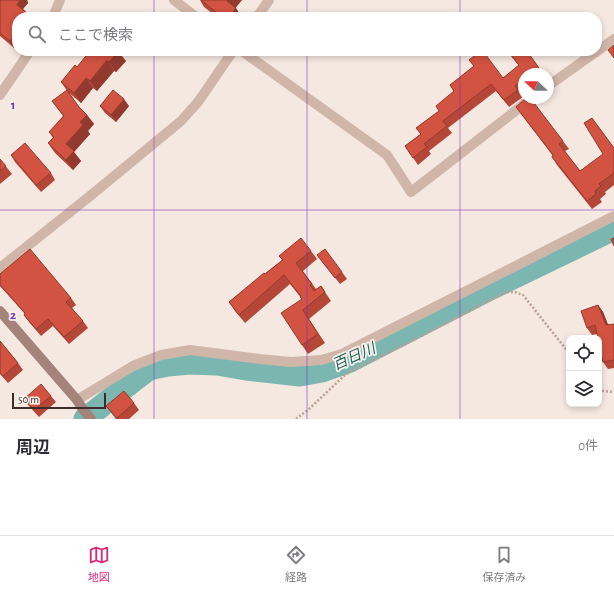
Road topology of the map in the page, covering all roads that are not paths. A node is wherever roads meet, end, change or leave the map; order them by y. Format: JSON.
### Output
{"nodes":[{"id":1,"x":60,"y":0,"type":"edge"},
{"id":2,"x":174,"y":0,"type":"edge"},
{"id":3,"x":270,"y":0,"type":"edge"},
{"id":4,"x":55,"y":12,"type":"edge"},
{"id":5,"x":190,"y":12,"type":"edge"},
{"id":6,"x":261,"y":12,"type":"edge"},
{"id":7,"x":614,"y":40,"type":"edge"},
{"id":8,"x":602,"y":48,"type":"edge"},
{"id":9,"x":27,"y":56,"type":"edge"},
{"id":10,"x":230,"y":56,"type":"edge"},
{"id":11,"x":249,"y":56,"type":"edge"},
{"id":12,"x":591,"y":56,"type":"edge"},
{"id":13,"x":554,"y":82,"type":"edge"},
{"id":14,"x":0,"y":95,"type":"edge"},
{"id":15,"x":524,"y":104,"type":"edge"},
{"id":16,"x":614,"y":216,"type":"edge"},
{"id":17,"x":0,"y":268,"type":"edge"},
{"id":18,"x":0,"y":311,"type":"edge"},
{"id":19,"x":79,"y":404,"type":"junction"},
{"id":20,"x":91,"y":419,"type":"edge"}],
"edges":[{"from":1,"to":4,"type":"street"},
{"from":2,"to":5,"type":"street"},
{"from":3,"to":6,"type":"street"},
{"from":7,"to":8,"type":"street"},
{"from":9,"to":14,"type":"street"},
{"from":10,"to":17,"type":"street"},
{"from":11,"to":15,"type":"street"},
{"from":12,"to":13,"type":"street"},
{"from":16,"to":19,"type":"street"},
{"from":18,"to":19,"type":"street"},
{"from":19,"to":20,"type":"street"}]}
